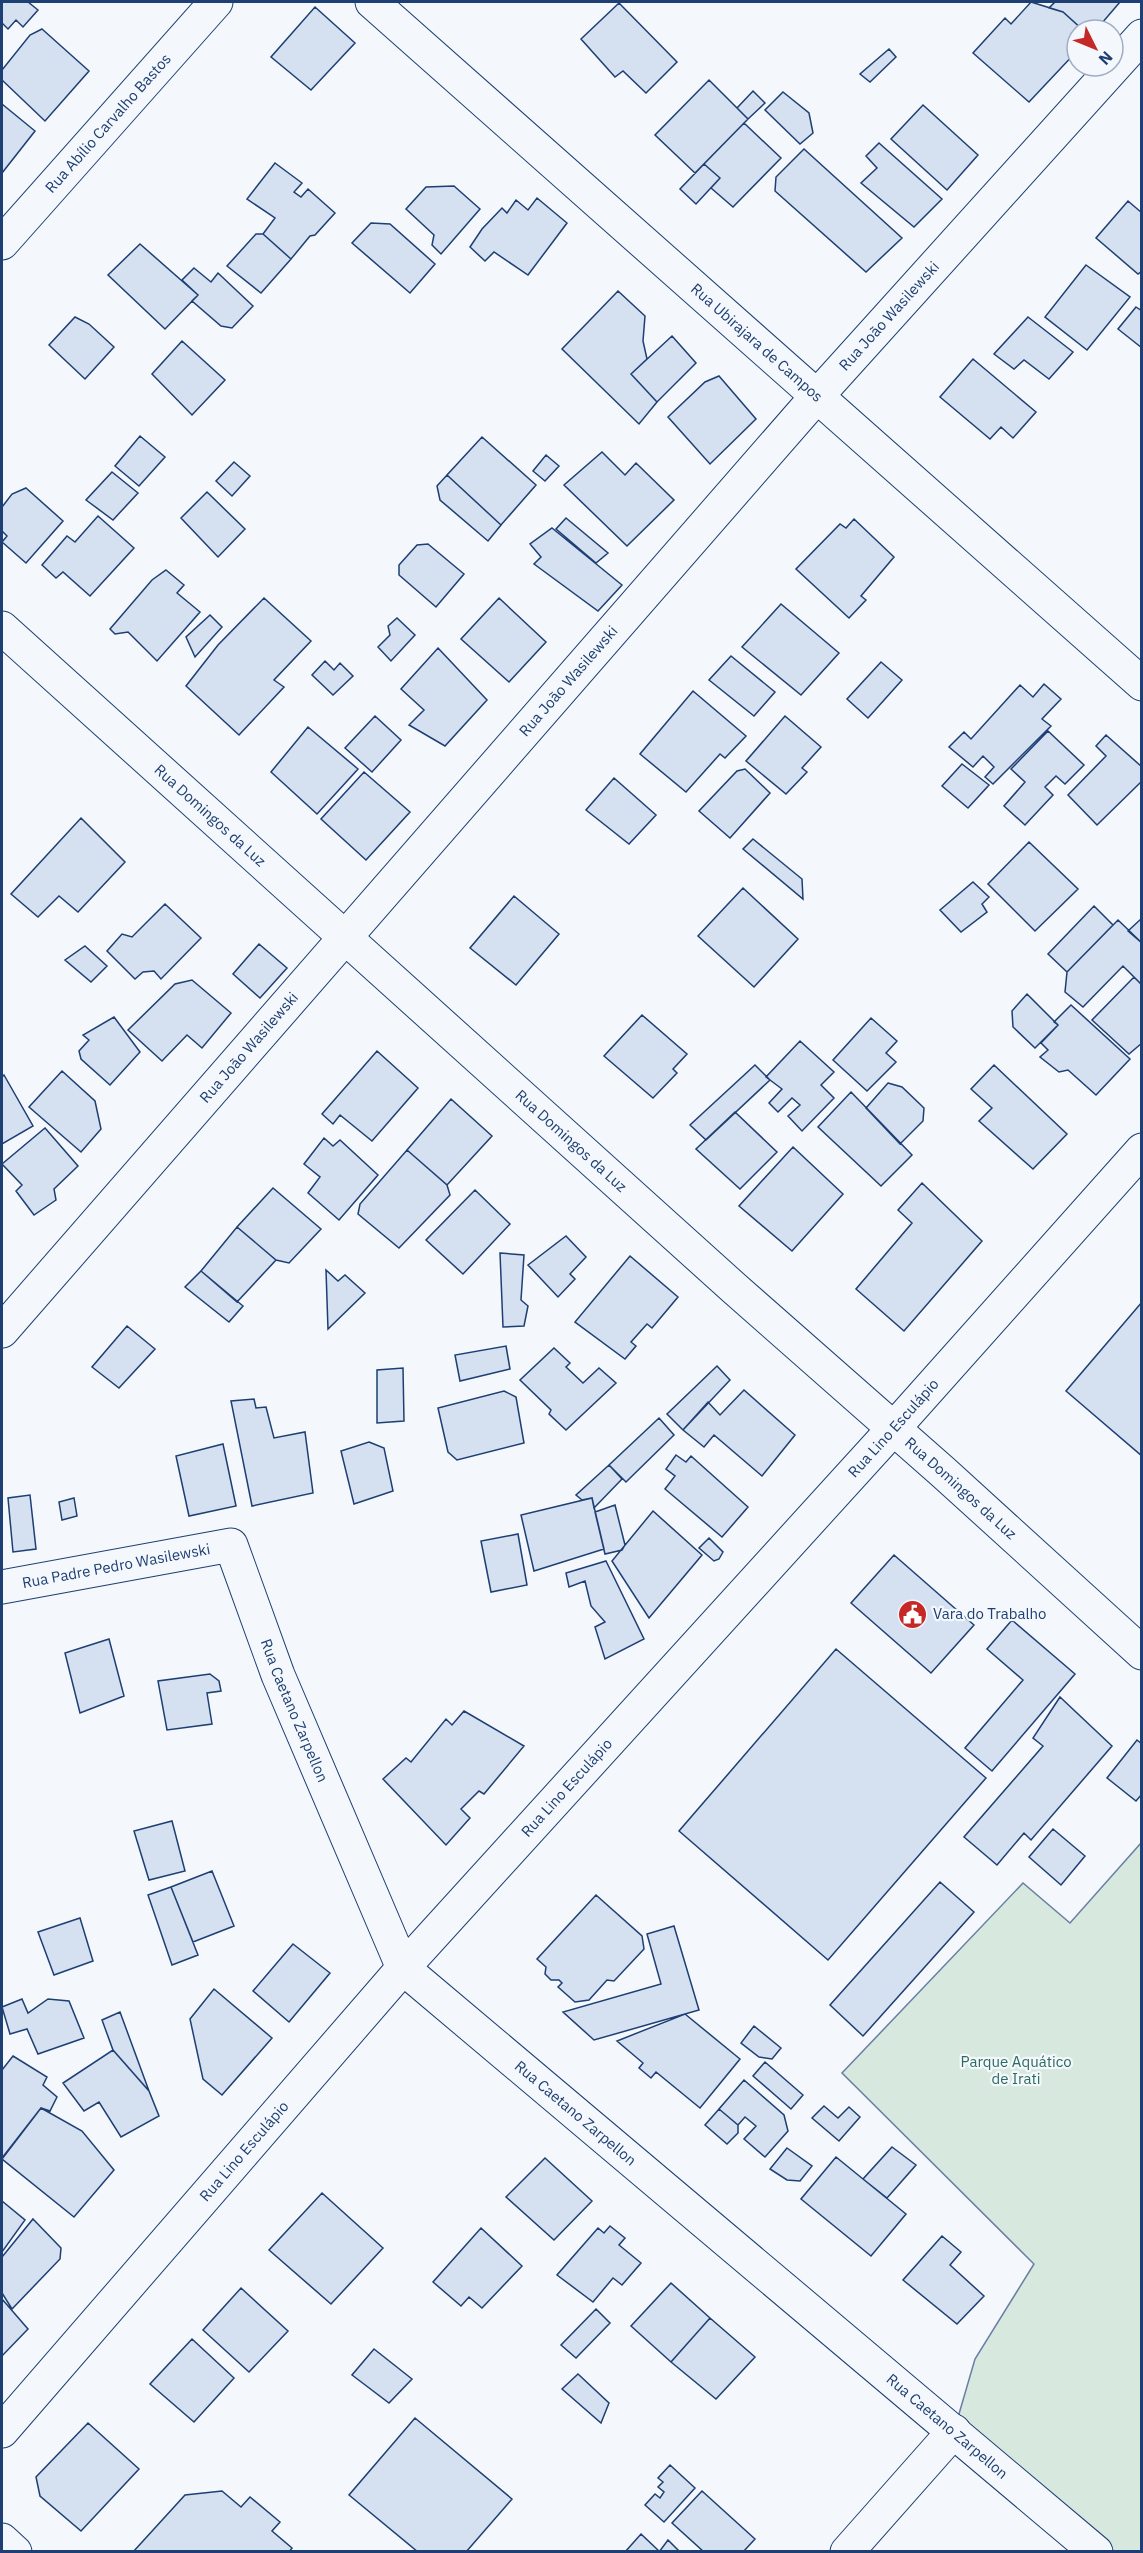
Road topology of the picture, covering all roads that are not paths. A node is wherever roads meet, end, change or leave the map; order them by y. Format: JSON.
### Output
{"nodes":[{"id":1,"x":216,"y":2,"type":"edge"},
{"id":2,"x":372,"y":2,"type":"edge"},
{"id":3,"x":1142,"y":36,"type":"edge"},
{"id":4,"x":2,"y":243,"type":"edge"},
{"id":5,"x":818,"y":395,"type":"junction"},
{"id":6,"x":2,"y":628,"type":"edge"},
{"id":7,"x":1142,"y":684,"type":"edge"},
{"id":8,"x":346,"y":937,"type":"junction"},
{"id":9,"x":1142,"y":1150,"type":"edge"},
{"id":10,"x":2,"y":1331,"type":"edge"},
{"id":11,"x":894,"y":1428,"type":"junction"},
{"id":12,"x":231,"y":1545,"type":"joint"},
{"id":13,"x":2,"y":1587,"type":"edge"},
{"id":14,"x":1142,"y":1653,"type":"edge"},
{"id":15,"x":403,"y":1968,"type":"junction"},
{"id":16,"x":954,"y":2431,"type":"junction"},
{"id":17,"x":2,"y":2432,"type":"edge"},
{"id":18,"x":2,"y":2540,"type":"edge"},
{"id":19,"x":15,"y":2552,"type":"edge"},
{"id":20,"x":847,"y":2552,"type":"edge"},
{"id":21,"x":1096,"y":2552,"type":"edge"}],
"edges":[{"from":1,"to":4,"type":"street","name":"Rua Abílio Carvalho Bastos"},
{"from":2,"to":5,"type":"street","name":"Rua Ubirajara de Campos"},
{"from":3,"to":5,"type":"street","name":"Rua João Wasilewski"},
{"from":5,"to":7,"type":"street","name":"Rua Ubirajara de Campos"},
{"from":5,"to":8,"type":"street","name":"Rua João Wasilewski"},
{"from":6,"to":8,"type":"street","name":"Rua Domingos da Luz"},
{"from":8,"to":10,"type":"street","name":"Rua João Wasilewski"},
{"from":8,"to":11,"type":"street","name":"Rua Domingos da Luz"},
{"from":9,"to":11,"type":"street","name":"Rua Lino Esculápio"},
{"from":11,"to":14,"type":"street","name":"Rua Domingos da Luz"},
{"from":11,"to":15,"type":"street","name":"Rua Lino Esculápio"},
{"from":12,"to":13,"type":"street","name":"Rua Padre Pedro Wasilewski"},
{"from":12,"to":15,"type":"street","name":"Rua Caetano Zarpellon"},
{"from":15,"to":16,"type":"street","name":"Rua Caetano Zarpellon"},
{"from":15,"to":17,"type":"street","name":"Rua Lino Esculápio"},
{"from":16,"to":20,"type":"street"},
{"from":16,"to":21,"type":"street","name":"Rua Caetano Zarpellon"},
{"from":18,"to":19,"type":"street"}]}
